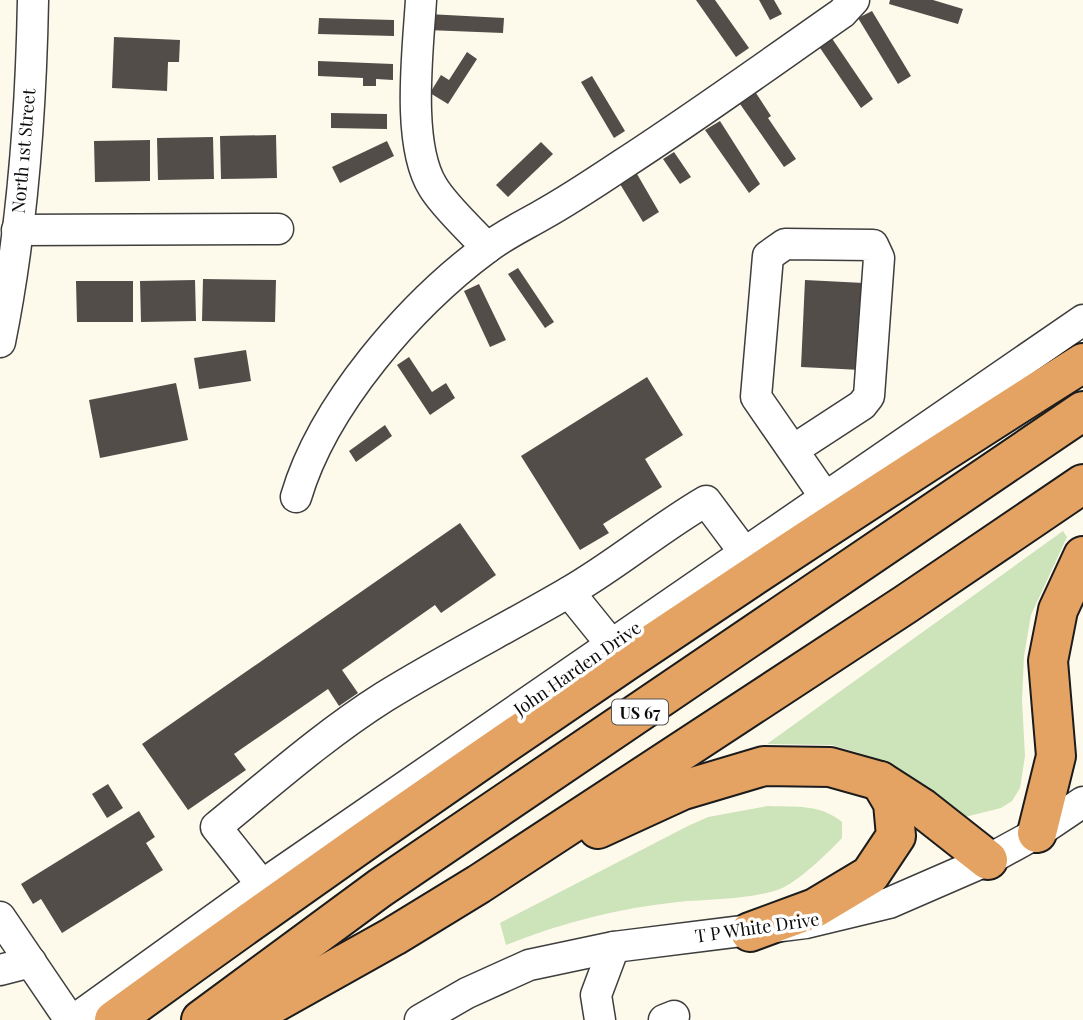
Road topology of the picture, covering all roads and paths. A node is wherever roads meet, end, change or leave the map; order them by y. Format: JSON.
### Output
{"nodes":[{"id":1,"x":33,"y":0,"type":"edge"},
{"id":2,"x":421,"y":0,"type":"edge"},
{"id":3,"x":854,"y":0,"type":"edge"},
{"id":4,"x":278,"y":229,"type":"dead end"},
{"id":5,"x":17,"y":230,"type":"junction"},
{"id":6,"x":487,"y":248,"type":"junction"},
{"id":7,"x":1083,"y":320,"type":"edge"},
{"id":8,"x":0,"y":342,"type":"edge"},
{"id":9,"x":1083,"y":363,"type":"edge"},
{"id":10,"x":1083,"y":411,"type":"edge"},
{"id":11,"x":793,"y":450,"type":"junction"},
{"id":12,"x":1083,"y":484,"type":"edge"},
{"id":13,"x":296,"y":497,"type":"dead end"},
{"id":14,"x":825,"y":497,"type":"junction"},
{"id":15,"x":744,"y":552,"type":"junction"},
{"id":16,"x":1083,"y":556,"type":"edge"},
{"id":17,"x":569,"y":592,"type":"junction"},
{"id":18,"x":611,"y":644,"type":"junction"},
{"id":19,"x":1054,"y":710,"type":"junction"},
{"id":20,"x":1083,"y":739,"type":"edge"},
{"id":21,"x":880,"y":781,"type":"junction"},
{"id":22,"x":1083,"y":803,"type":"edge"},
{"id":23,"x":1037,"y":833,"type":"junction"},
{"id":24,"x":988,"y":860,"type":"junction"},
{"id":25,"x":479,"y":884,"type":"junction"},
{"id":26,"x":262,"y":885,"type":"junction"},
{"id":27,"x":0,"y":918,"type":"edge"},
{"id":28,"x":750,"y":932,"type":"junction"},
{"id":29,"x":614,"y":947,"type":"junction"},
{"id":30,"x":31,"y":962,"type":"junction"},
{"id":31,"x":0,"y":970,"type":"edge"},
{"id":32,"x":72,"y":1020,"type":"edge"},
{"id":33,"x":114,"y":1020,"type":"edge"},
{"id":34,"x":201,"y":1020,"type":"edge"},
{"id":35,"x":244,"y":1020,"type":"edge"},
{"id":36,"x":420,"y":1020,"type":"edge"},
{"id":37,"x":600,"y":1020,"type":"edge"}],
"edges":[{"from":1,"to":5,"type":"street","name":"North 1st Street"},
{"from":2,"to":6,"type":"street"},
{"from":3,"to":6,"type":"street"},
{"from":4,"to":5,"type":"street"},
{"from":5,"to":8,"type":"street","name":"North 1st Street"},
{"from":6,"to":13,"type":"street"},
{"from":7,"to":14,"type":"street","name":"John Harden Drive"},
{"from":9,"to":33,"type":"highway"},
{"from":10,"to":34,"type":"highway","number":"US 67"},
{"from":11,"to":11,"type":"street"},
{"from":11,"to":14,"type":"street"},
{"from":12,"to":25,"type":"highway"},
{"from":14,"to":15,"type":"street","name":"John Harden Drive"},
{"from":15,"to":17,"type":"street"},
{"from":15,"to":18,"type":"street","name":"John Harden Drive"},
{"from":16,"to":19,"type":"highway"},
{"from":17,"to":18,"type":"street"},
{"from":17,"to":26,"type":"street"},
{"from":18,"to":26,"type":"street","name":"John Harden Drive"},
{"from":19,"to":20,"type":"highway"},
{"from":19,"to":23,"type":"highway"},
{"from":21,"to":24,"type":"highway"},
{"from":21,"to":25,"type":"highway"},
{"from":21,"to":28,"type":"highway"},
{"from":22,"to":23,"type":"street","name":"T P White Drive"},
{"from":23,"to":24,"type":"street","name":"T P White Drive"},
{"from":24,"to":28,"type":"street","name":"T P White Drive"},
{"from":25,"to":35,"type":"highway"},
{"from":26,"to":32,"type":"street","name":"John Harden Drive"},
{"from":27,"to":30,"type":"street"},
{"from":28,"to":29,"type":"street","name":"T P White Drive"},
{"from":29,"to":36,"type":"street","name":"T P White Drive"},
{"from":29,"to":37,"type":"street"},
{"from":30,"to":31,"type":"street"},
{"from":30,"to":32,"type":"street"}]}
